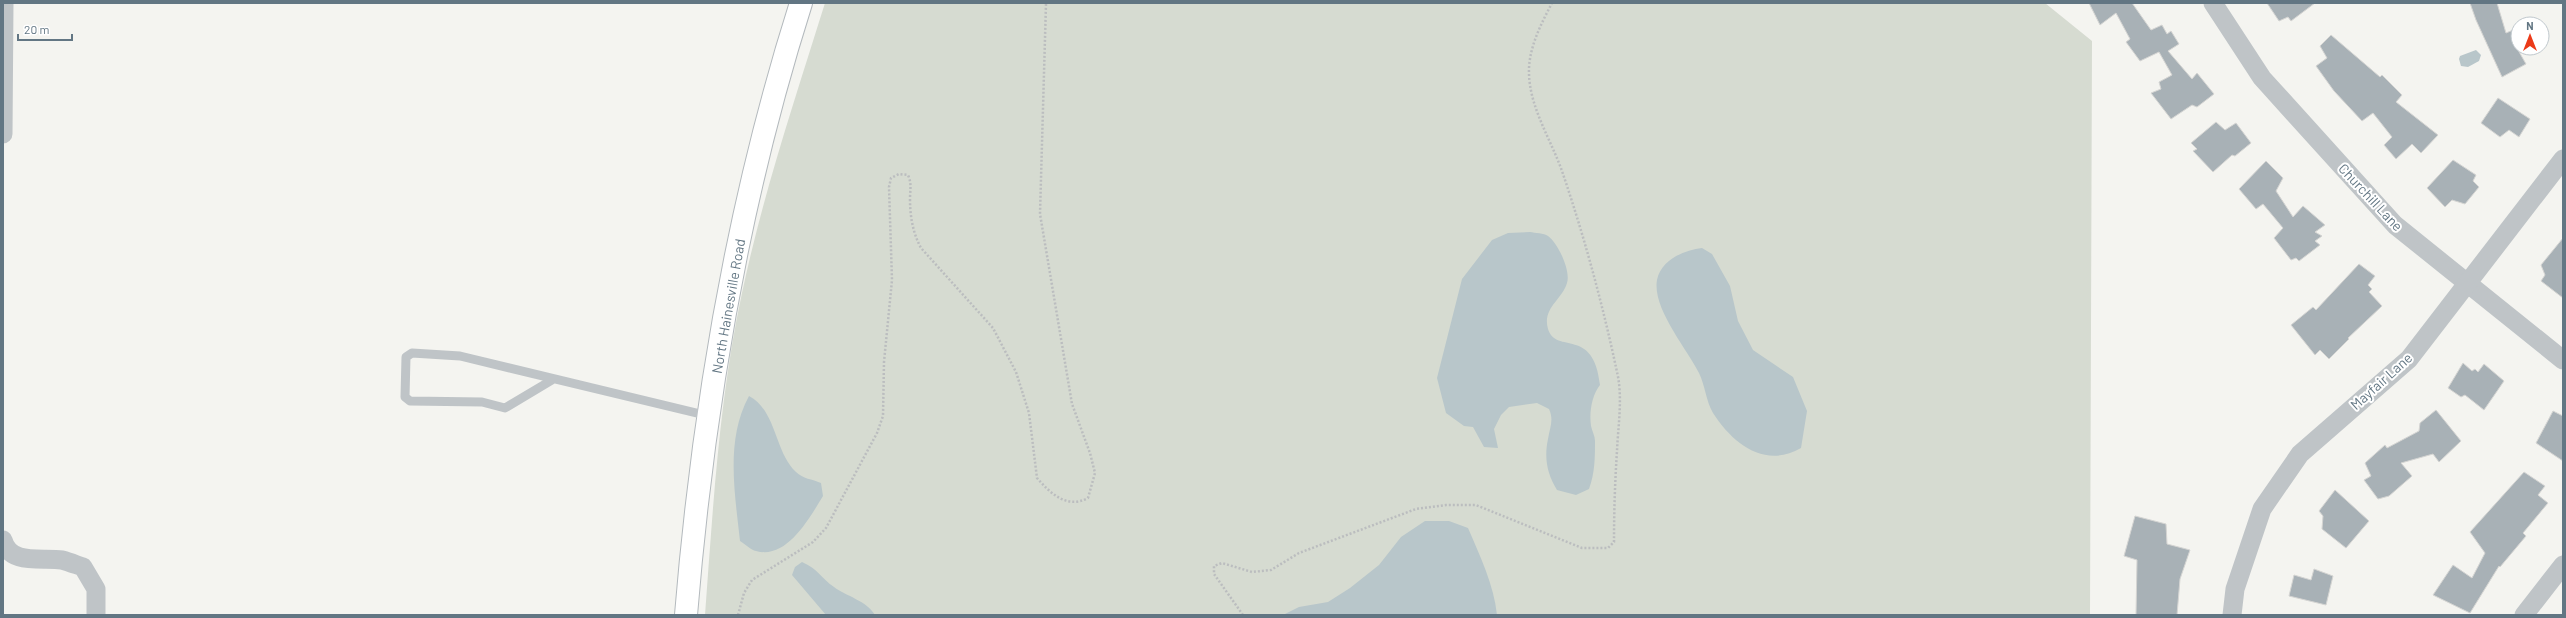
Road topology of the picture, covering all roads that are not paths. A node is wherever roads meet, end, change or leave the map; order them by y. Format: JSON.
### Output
{"nodes":[{"id":1,"x":4,"y":3,"type":"edge"},
{"id":2,"x":801,"y":3,"type":"edge"},
{"id":3,"x":2213,"y":3,"type":"edge"},
{"id":4,"x":3,"y":134,"type":"edge"},
{"id":5,"x":2563,"y":159,"type":"edge"},
{"id":6,"x":2467,"y":283,"type":"junction"},
{"id":7,"x":2563,"y":360,"type":"edge"},
{"id":8,"x":552,"y":380,"type":"junction"},
{"id":9,"x":709,"y":416,"type":"junction"},
{"id":10,"x":3,"y":540,"type":"edge"},
{"id":11,"x":2563,"y":565,"type":"edge"},
{"id":12,"x":96,"y":615,"type":"edge"},
{"id":13,"x":686,"y":615,"type":"edge"},
{"id":14,"x":2232,"y":615,"type":"edge"},
{"id":15,"x":2524,"y":615,"type":"edge"}],
"edges":[{"from":1,"to":4,"type":"street"},
{"from":2,"to":9,"type":"main road","name":"North Hainesville Road"},
{"from":3,"to":6,"type":"street","name":"Churchill Lane"},
{"from":5,"to":6,"type":"street","name":"Mayfair Lane"},
{"from":6,"to":7,"type":"street","name":"Churchill Lane"},
{"from":6,"to":14,"type":"street","name":"Mayfair Lane"},
{"from":8,"to":8,"type":"lane"},
{"from":8,"to":9,"type":"lane"},
{"from":9,"to":13,"type":"main road","name":"North Hainesville Road"},
{"from":10,"to":12,"type":"street"},
{"from":11,"to":15,"type":"street"}]}
